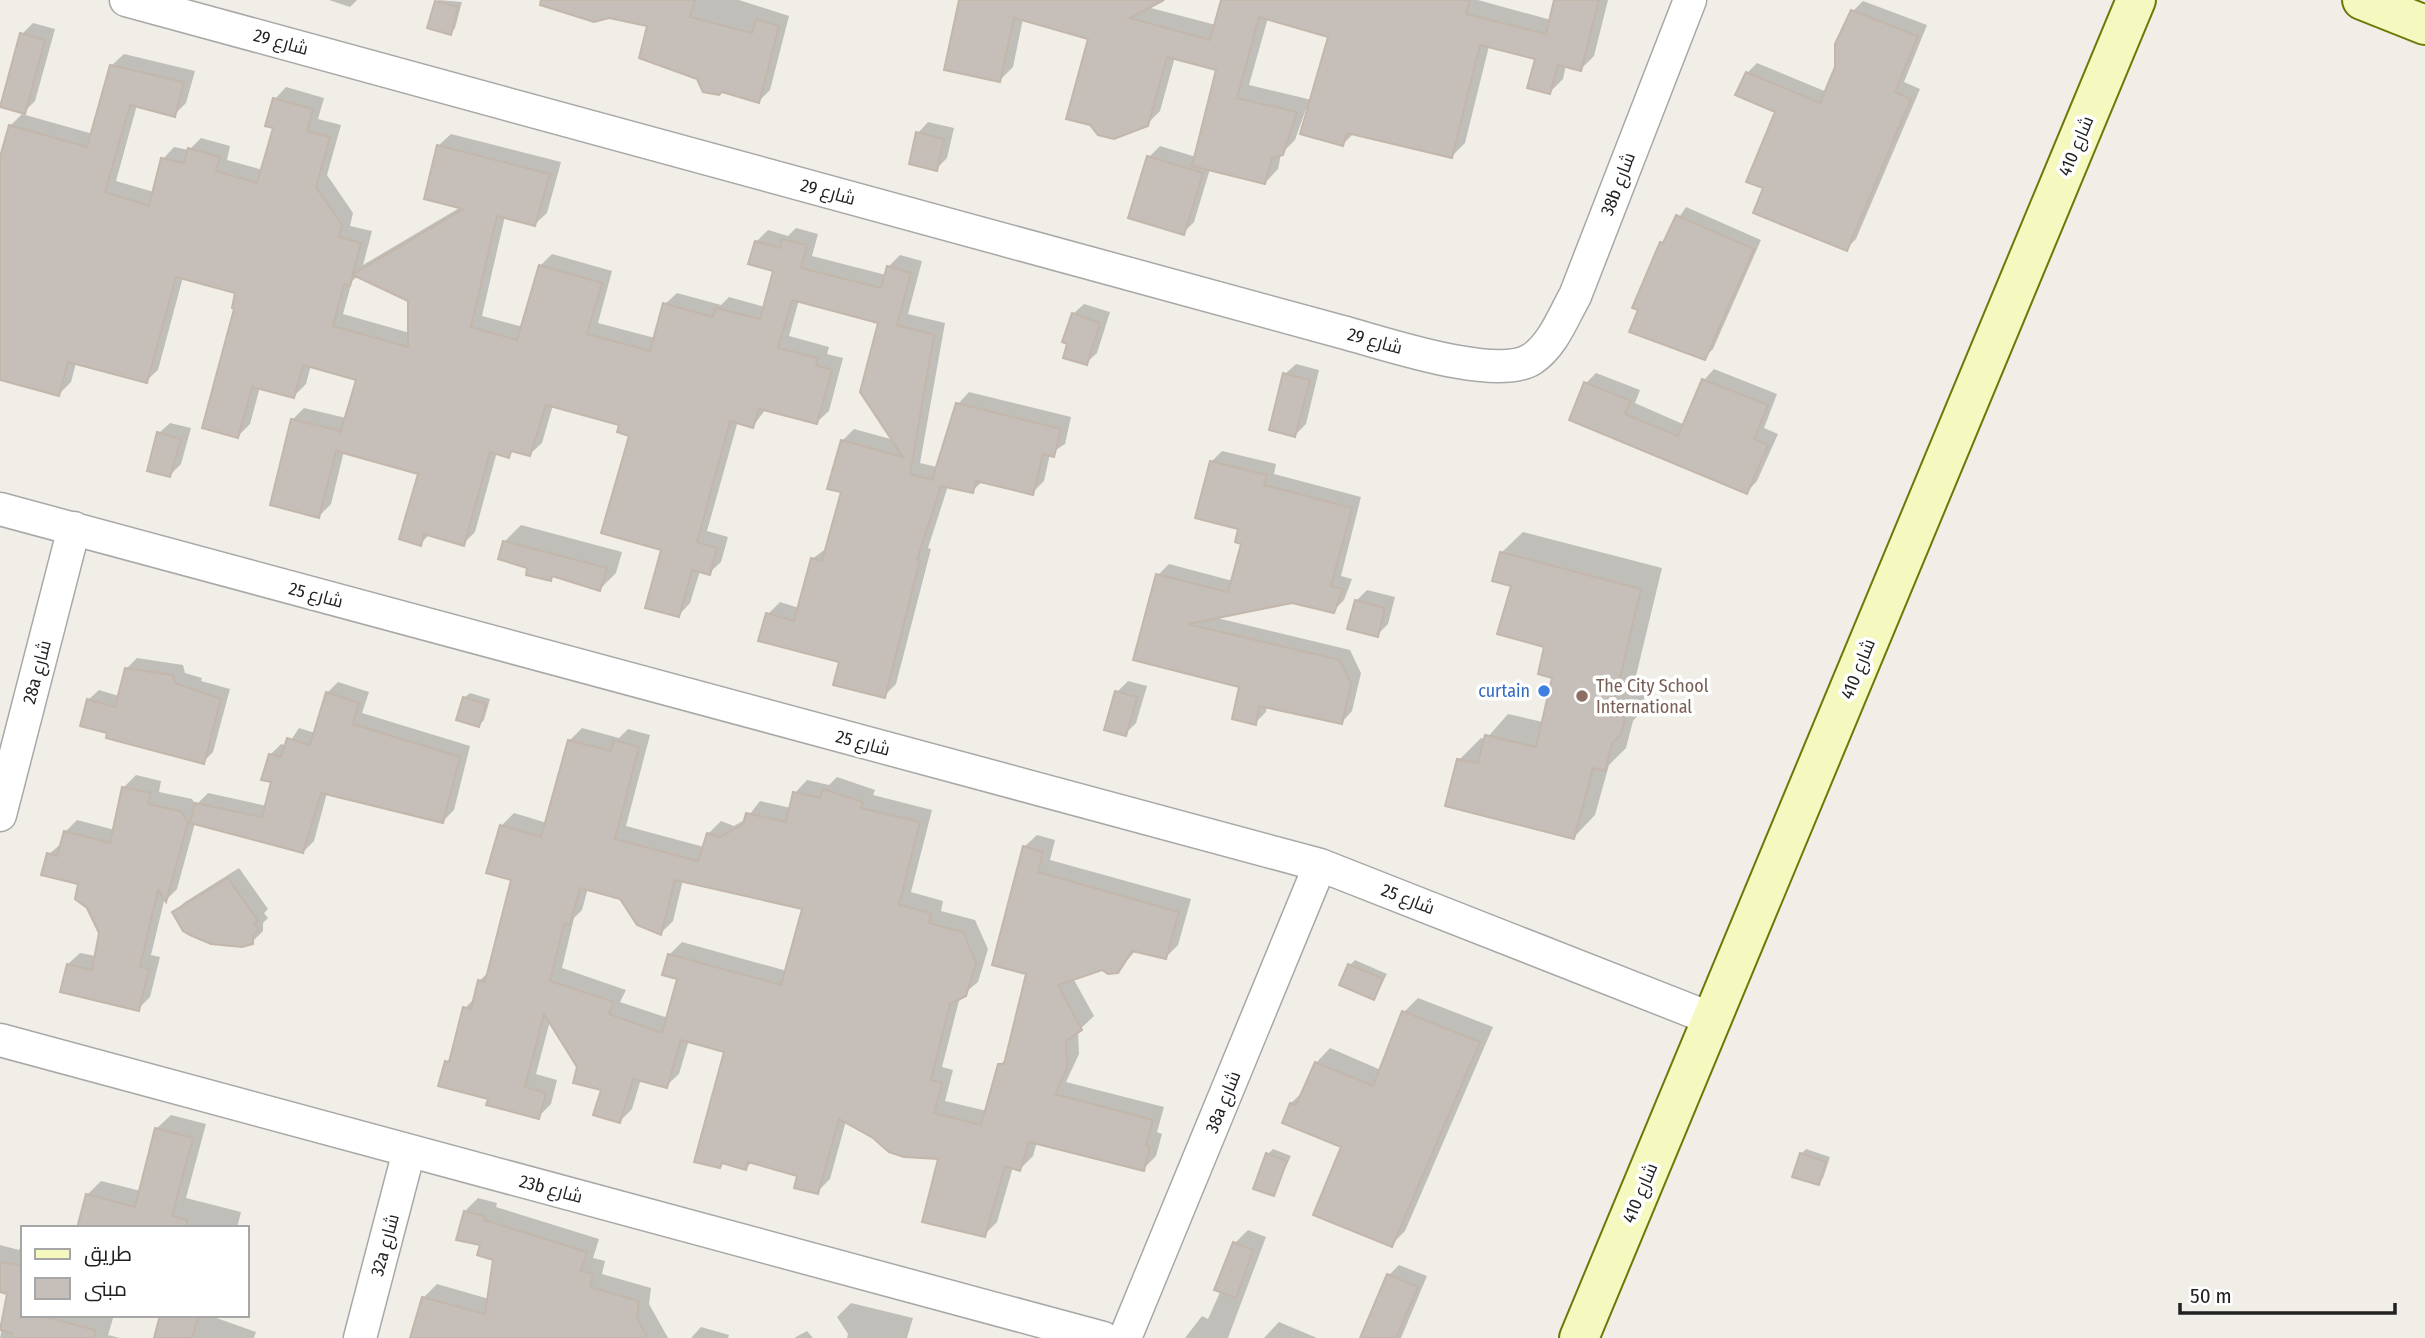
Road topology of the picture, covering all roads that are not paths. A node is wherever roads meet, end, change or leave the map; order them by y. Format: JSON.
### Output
{"nodes":[{"id":1,"x":126,"y":0,"type":"edge"},
{"id":2,"x":1690,"y":0,"type":"edge"},
{"id":3,"x":2136,"y":0,"type":"edge"},
{"id":4,"x":2362,"y":0,"type":"edge"},
{"id":5,"x":2425,"y":25,"type":"edge"},
{"id":6,"x":1532,"y":359,"type":"joint"},
{"id":7,"x":0,"y":509,"type":"edge"},
{"id":8,"x":74,"y":528,"type":"junction"},
{"id":9,"x":0,"y":815,"type":"edge"},
{"id":10,"x":1320,"y":865,"type":"junction"},
{"id":11,"x":1712,"y":1019,"type":"junction"},
{"id":12,"x":0,"y":1040,"type":"edge"},
{"id":13,"x":409,"y":1151,"type":"junction"},
{"id":14,"x":360,"y":1338,"type":"edge"},
{"id":15,"x":1103,"y":1338,"type":"edge"},
{"id":16,"x":1125,"y":1338,"type":"edge"},
{"id":17,"x":1579,"y":1338,"type":"edge"}],
"edges":[{"from":1,"to":6,"type":"street","name":"شارع 29"},
{"from":2,"to":6,"type":"street","name":"38b شارع"},
{"from":3,"to":11,"type":"street","name":"شارع 410"},
{"from":4,"to":5,"type":"street"},
{"from":7,"to":8,"type":"street","name":"شارع 25"},
{"from":8,"to":9,"type":"street","name":"28a شارع"},
{"from":8,"to":10,"type":"street","name":"شارع 25"},
{"from":10,"to":11,"type":"street","name":"شارع 25"},
{"from":10,"to":16,"type":"street","name":"38a شارع"},
{"from":11,"to":17,"type":"street","name":"شارع 410"},
{"from":12,"to":13,"type":"street","name":"23b شارع"},
{"from":13,"to":14,"type":"street","name":"32a شارع"},
{"from":13,"to":15,"type":"street","name":"23b شارع"}]}
